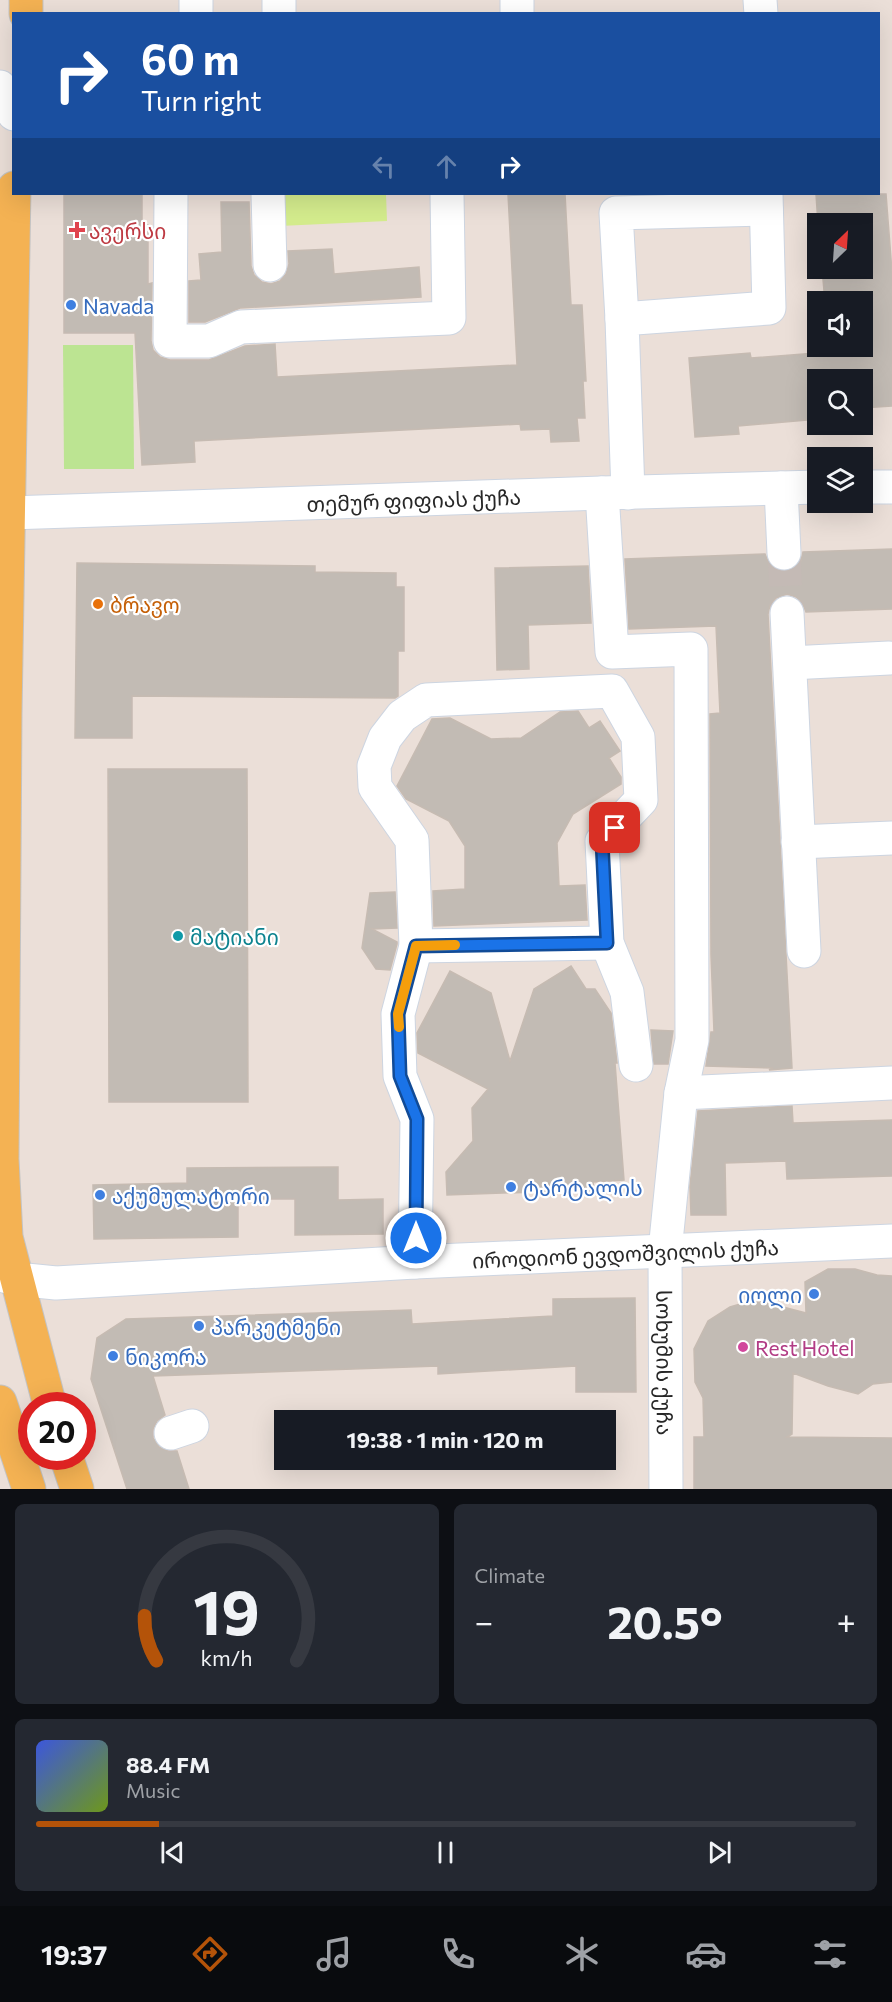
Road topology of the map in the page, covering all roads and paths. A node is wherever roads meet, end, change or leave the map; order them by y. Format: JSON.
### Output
{"nodes":[{"id":1,"x":0,"y":87,"type":"edge"},
{"id":2,"x":12,"y":110,"type":"edge"},
{"id":3,"x":14,"y":195,"type":"edge"},
{"id":4,"x":171,"y":195,"type":"edge"},
{"id":5,"x":268,"y":195,"type":"edge"},
{"id":6,"x":447,"y":195,"type":"edge"},
{"id":7,"x":766,"y":201,"type":"edge"},
{"id":8,"x":270,"y":265,"type":"dead end"},
{"id":9,"x":622,"y":319,"type":"junction"},
{"id":10,"x":807,"y":487,"type":"edge"},
{"id":11,"x":873,"y":487,"type":"edge"},
{"id":12,"x":892,"y":487,"type":"edge"},
{"id":13,"x":781,"y":488,"type":"junction"},
{"id":14,"x":615,"y":493,"type":"junction"},
{"id":15,"x":9,"y":513,"type":"junction"},
{"id":16,"x":784,"y":553,"type":"tunnel mouth"},
{"id":17,"x":787,"y":613,"type":"tunnel mouth"},
{"id":18,"x":889,"y":658,"type":"dead end"},
{"id":19,"x":790,"y":663,"type":"junction"},
{"id":20,"x":892,"y":838,"type":"edge"},
{"id":21,"x":798,"y":842,"type":"junction"},
{"id":22,"x":607,"y":943,"type":"junction"},
{"id":23,"x":416,"y":946,"type":"junction"},
{"id":24,"x":804,"y":951,"type":"dead end"},
{"id":25,"x":636,"y":1065,"type":"dead end"},
{"id":26,"x":892,"y":1083,"type":"edge"},
{"id":27,"x":681,"y":1093,"type":"junction"},
{"id":28,"x":892,"y":1241,"type":"edge"},
{"id":29,"x":665,"y":1251,"type":"junction"},
{"id":30,"x":415,"y":1262,"type":"junction"},
{"id":31,"x":8,"y":1277,"type":"edge"},
{"id":32,"x":45,"y":1392,"type":"edge"},
{"id":33,"x":0,"y":1402,"type":"edge"},
{"id":34,"x":71,"y":1470,"type":"edge"},
{"id":35,"x":29,"y":1489,"type":"edge"},
{"id":36,"x":77,"y":1489,"type":"edge"},
{"id":37,"x":666,"y":1489,"type":"edge"}],
"edges":[{"from":1,"to":2,"type":"street"},
{"from":3,"to":15,"type":"main road"},
{"from":4,"to":6,"type":"street"},
{"from":5,"to":8,"type":"street"},
{"from":7,"to":9,"type":"street"},
{"from":7,"to":9,"type":"street"},
{"from":9,"to":14,"type":"street"},
{"from":10,"to":13,"type":"street","name":"თემურ ფიფიას ქუჩა"},
{"from":11,"to":12,"type":"street"},
{"from":13,"to":14,"type":"street","name":"თემურ ფიფიას ქუჩა"},
{"from":13,"to":16,"type":"street"},
{"from":14,"to":15,"type":"street","name":"თემურ ფიფიას ქუჩა"},
{"from":14,"to":27,"type":"street","name":"სოხუმის ქუჩა"},
{"from":15,"to":31,"type":"main road"},
{"from":17,"to":19,"type":"street"},
{"from":18,"to":19,"type":"street"},
{"from":19,"to":21,"type":"street"},
{"from":20,"to":21,"type":"street"},
{"from":21,"to":24,"type":"street"},
{"from":22,"to":23,"type":"street"},
{"from":22,"to":23,"type":"street"},
{"from":22,"to":25,"type":"street"},
{"from":23,"to":30,"type":"street"},
{"from":26,"to":27,"type":"street"},
{"from":27,"to":29,"type":"street","name":"სოხუმის ქუჩა"},
{"from":28,"to":29,"type":"street","name":"იროდიონ ევდოშვილის ქუჩა"},
{"from":29,"to":30,"type":"street","name":"იროდიონ ევდოშვილის ქუჩა"},
{"from":29,"to":37,"type":"street","name":"სოხუმის ქუჩა"},
{"from":30,"to":31,"type":"street","name":"იროდიონ ევდოშვილის ქუჩა"},
{"from":31,"to":32,"type":"main road"},
{"from":33,"to":35,"type":"main road"},
{"from":34,"to":36,"type":"main road"}]}
